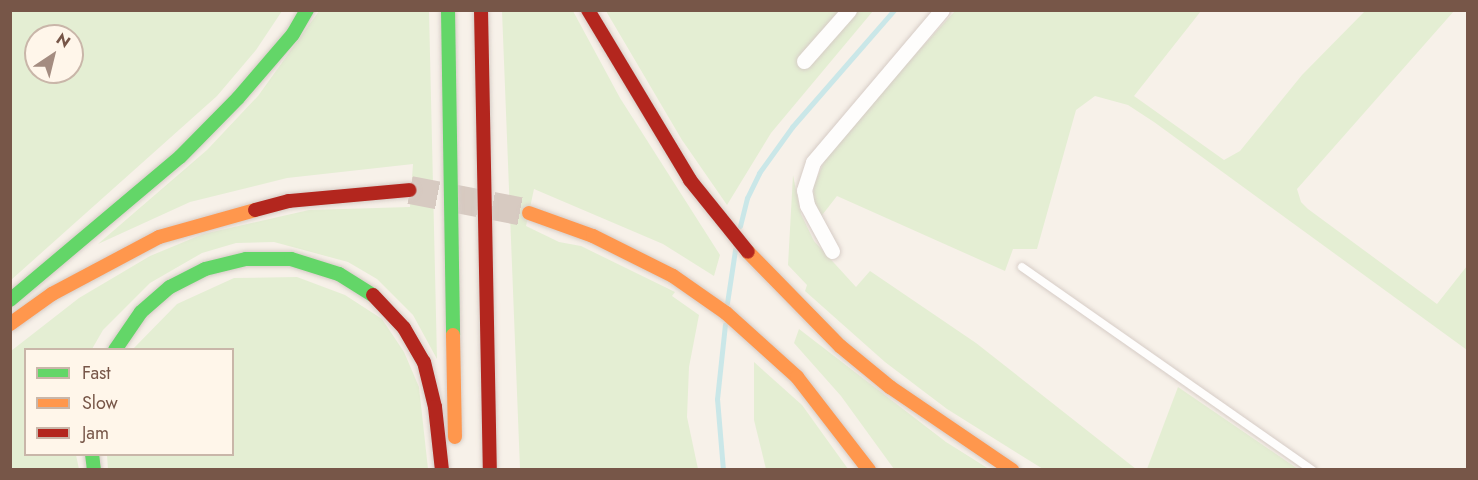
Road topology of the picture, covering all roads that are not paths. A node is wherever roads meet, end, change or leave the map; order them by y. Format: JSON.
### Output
{"nodes":[{"id":1,"x":307,"y":10,"type":"edge"},
{"id":2,"x":448,"y":10,"type":"edge"},
{"id":3,"x":481,"y":10,"type":"edge"},
{"id":4,"x":588,"y":10,"type":"edge"},
{"id":5,"x":849,"y":10,"type":"edge"},
{"id":6,"x":942,"y":10,"type":"edge"},
{"id":7,"x":804,"y":61,"type":"dead end"},
{"id":8,"x":410,"y":190,"type":"tunnel mouth"},
{"id":9,"x":529,"y":213,"type":"tunnel mouth"},
{"id":10,"x":832,"y":251,"type":"dead end"},
{"id":11,"x":1022,"y":267,"type":"dead end"},
{"id":12,"x":10,"y":300,"type":"edge"},
{"id":13,"x":10,"y":324,"type":"edge"},
{"id":14,"x":116,"y":348,"type":"edge"},
{"id":15,"x":442,"y":470,"type":"edge"},
{"id":16,"x":456,"y":470,"type":"edge"},
{"id":17,"x":490,"y":470,"type":"edge"},
{"id":18,"x":868,"y":470,"type":"edge"},
{"id":19,"x":1012,"y":470,"type":"edge"},
{"id":20,"x":1312,"y":470,"type":"edge"}],
"edges":[{"from":1,"to":12,"type":"highway"},
{"from":2,"to":16,"type":"highway"},
{"from":3,"to":17,"type":"highway"},
{"from":4,"to":19,"type":"highway"},
{"from":5,"to":7,"type":"street"},
{"from":6,"to":10,"type":"street"},
{"from":8,"to":13,"type":"highway"},
{"from":9,"to":18,"type":"highway"},
{"from":11,"to":20,"type":"lane"},
{"from":14,"to":15,"type":"highway"}]}
